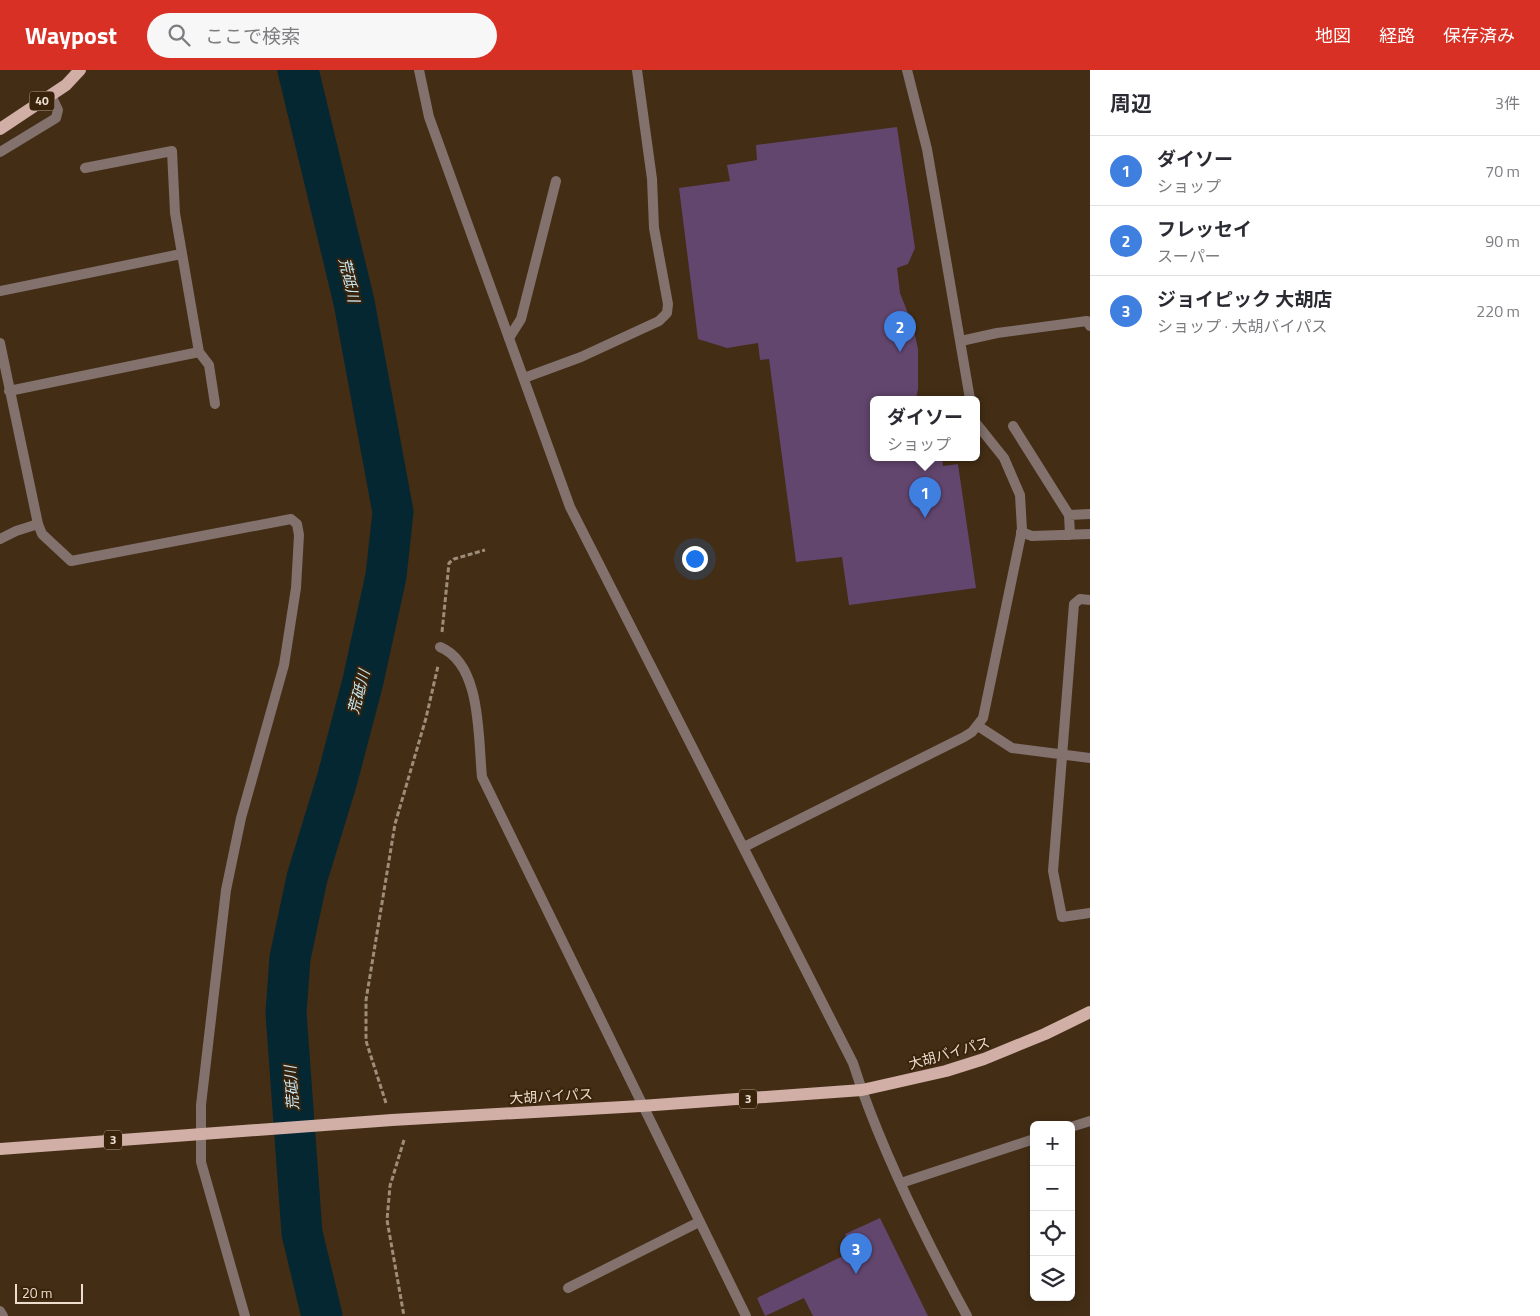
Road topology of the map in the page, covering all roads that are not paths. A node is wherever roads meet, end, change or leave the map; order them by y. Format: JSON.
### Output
{"nodes":[{"id":1,"x":80,"y":70,"type":"edge"},
{"id":2,"x":420,"y":70,"type":"edge"},
{"id":3,"x":637,"y":70,"type":"edge"},
{"id":4,"x":907,"y":70,"type":"edge"},
{"id":5,"x":51,"y":95,"type":"junction"},
{"id":6,"x":0,"y":129,"type":"edge"},
{"id":7,"x":0,"y":152,"type":"edge"},
{"id":8,"x":85,"y":168,"type":"dead end"},
{"id":9,"x":556,"y":181,"type":"dead end"},
{"id":10,"x":181,"y":254,"type":"junction"},
{"id":11,"x":0,"y":291,"type":"edge"},
{"id":12,"x":1090,"y":326,"type":"edge"},
{"id":13,"x":510,"y":338,"type":"junction"},
{"id":14,"x":961,"y":341,"type":"junction"},
{"id":15,"x":0,"y":343,"type":"edge"},
{"id":16,"x":199,"y":352,"type":"junction"},
{"id":17,"x":524,"y":378,"type":"junction"},
{"id":18,"x":9,"y":391,"type":"junction"},
{"id":19,"x":970,"y":396,"type":"edge"},
{"id":20,"x":215,"y":404,"type":"dead end"},
{"id":21,"x":1013,"y":426,"type":"dead end"},
{"id":22,"x":980,"y":429,"type":"edge"},
{"id":23,"x":1090,"y":514,"type":"edge"},
{"id":24,"x":1069,"y":515,"type":"junction"},
{"id":25,"x":38,"y":524,"type":"junction"},
{"id":26,"x":1021,"y":532,"type":"junction"},
{"id":27,"x":1070,"y":534,"type":"junction"},
{"id":28,"x":1090,"y":534,"type":"edge"},
{"id":29,"x":0,"y":539,"type":"edge"},
{"id":30,"x":1090,"y":600,"type":"edge"},
{"id":31,"x":440,"y":647,"type":"road end"},
{"id":32,"x":978,"y":726,"type":"junction"},
{"id":33,"x":1061,"y":755,"type":"junction"},
{"id":34,"x":1090,"y":758,"type":"edge"},
{"id":35,"x":744,"y":847,"type":"junction"},
{"id":36,"x":1090,"y":913,"type":"edge"},
{"id":37,"x":1090,"y":1012,"type":"edge"},
{"id":38,"x":862,"y":1090,"type":"junction"},
{"id":39,"x":641,"y":1106,"type":"junction"},
{"id":40,"x":1090,"y":1120,"type":"edge"},
{"id":41,"x":1075,"y":1126,"type":"edge"},
{"id":42,"x":200,"y":1133,"type":"junction"},
{"id":43,"x":1030,"y":1140,"type":"edge"},
{"id":44,"x":0,"y":1150,"type":"edge"},
{"id":45,"x":901,"y":1183,"type":"junction"},
{"id":46,"x":699,"y":1222,"type":"junction"},
{"id":47,"x":568,"y":1288,"type":"dead end"},
{"id":48,"x":0,"y":1311,"type":"edge"},
{"id":49,"x":3,"y":1316,"type":"edge"},
{"id":50,"x":246,"y":1316,"type":"edge"},
{"id":51,"x":746,"y":1316,"type":"edge"},
{"id":52,"x":967,"y":1316,"type":"edge"}],
"edges":[{"from":1,"to":5,"type":"main road","number":"40"},
{"from":2,"to":13,"type":"street"},
{"from":3,"to":17,"type":"street"},
{"from":4,"to":14,"type":"street"},
{"from":5,"to":6,"type":"main road","number":"40"},
{"from":5,"to":7,"type":"street"},
{"from":8,"to":10,"type":"street"},
{"from":9,"to":13,"type":"street"},
{"from":10,"to":11,"type":"street"},
{"from":10,"to":16,"type":"street"},
{"from":12,"to":14,"type":"street"},
{"from":13,"to":17,"type":"street"},
{"from":14,"to":19,"type":"street"},
{"from":15,"to":18,"type":"street"},
{"from":16,"to":18,"type":"street"},
{"from":16,"to":20,"type":"street"},
{"from":17,"to":35,"type":"street"},
{"from":18,"to":25,"type":"street"},
{"from":21,"to":24,"type":"street"},
{"from":22,"to":26,"type":"street"},
{"from":23,"to":24,"type":"street"},
{"from":24,"to":27,"type":"street"},
{"from":25,"to":29,"type":"street"},
{"from":25,"to":42,"type":"street"},
{"from":26,"to":27,"type":"street"},
{"from":26,"to":32,"type":"street"},
{"from":27,"to":28,"type":"street"},
{"from":30,"to":33,"type":"street"},
{"from":31,"to":39,"type":"street"},
{"from":32,"to":33,"type":"street"},
{"from":32,"to":35,"type":"street"},
{"from":33,"to":34,"type":"street"},
{"from":33,"to":36,"type":"street"},
{"from":35,"to":38,"type":"street"},
{"from":37,"to":38,"type":"main road","name":"大胡バイパス","number":"3"},
{"from":38,"to":39,"type":"main road","name":"大胡バイパス","number":"3"},
{"from":38,"to":45,"type":"street"},
{"from":39,"to":42,"type":"main road","name":"大胡バイパス","number":"3"},
{"from":39,"to":46,"type":"street"},
{"from":40,"to":41,"type":"street"},
{"from":42,"to":44,"type":"main road","name":"大胡バイパス","number":"3"},
{"from":42,"to":50,"type":"street"},
{"from":43,"to":45,"type":"street"},
{"from":45,"to":52,"type":"street"},
{"from":46,"to":47,"type":"street"},
{"from":46,"to":51,"type":"street"},
{"from":48,"to":49,"type":"street"}]}
